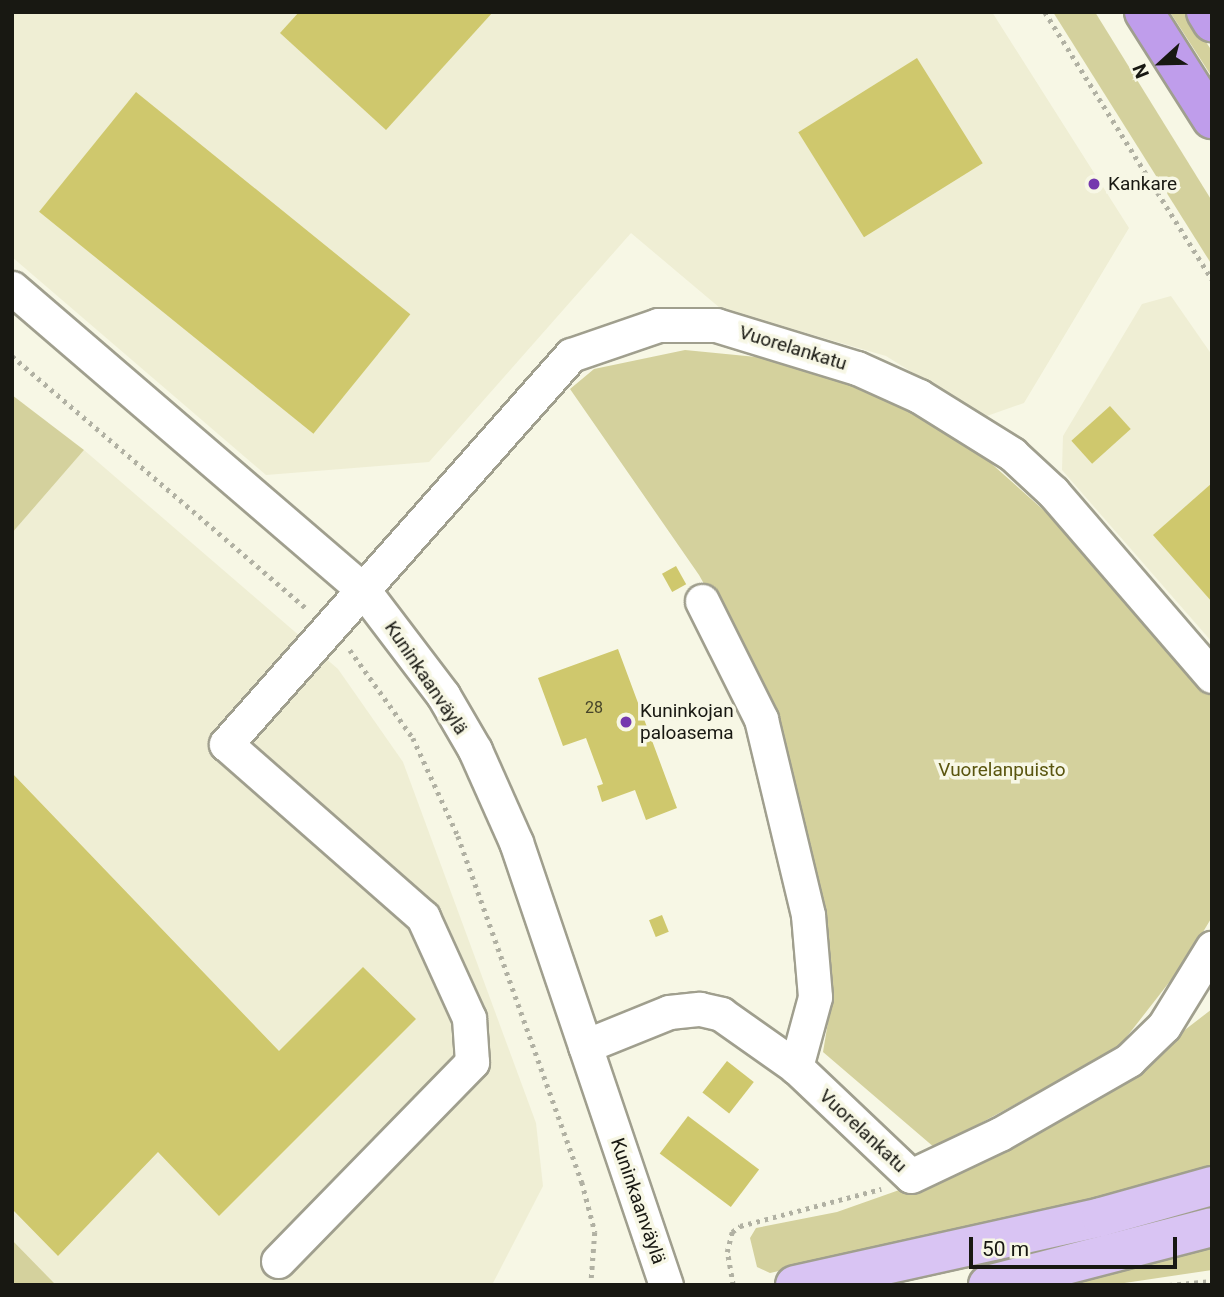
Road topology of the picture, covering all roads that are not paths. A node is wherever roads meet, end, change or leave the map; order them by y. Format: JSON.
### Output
{"nodes":[{"id":1,"x":1144,"y":12,"type":"edge"},
{"id":2,"x":1206,"y":12,"type":"edge"},
{"id":3,"x":1212,"y":22,"type":"edge"},
{"id":4,"x":1208,"y":117,"type":"edge"},
{"id":5,"x":12,"y":288,"type":"edge"},
{"id":6,"x":364,"y":591,"type":"junction"},
{"id":7,"x":702,"y":601,"type":"dead end"},
{"id":8,"x":1212,"y":676,"type":"edge"},
{"id":9,"x":1212,"y":948,"type":"edge"},
{"id":10,"x":584,"y":1046,"type":"junction"},
{"id":11,"x":796,"y":1067,"type":"junction"},
{"id":12,"x":1212,"y":1186,"type":"edge"},
{"id":13,"x":1212,"y":1227,"type":"edge"},
{"id":14,"x":278,"y":1262,"type":"dead end"},
{"id":15,"x":666,"y":1285,"type":"edge"},
{"id":16,"x":794,"y":1285,"type":"edge"},
{"id":17,"x":988,"y":1285,"type":"edge"}],
"edges":[{"from":1,"to":4,"type":"highway"},
{"from":2,"to":3,"type":"highway"},
{"from":5,"to":6,"type":"street","name":"Kuninkaanväylä"},
{"from":6,"to":8,"type":"street","name":"Vuorelankatu"},
{"from":6,"to":10,"type":"street","name":"Kuninkaanväylä"},
{"from":6,"to":14,"type":"street","name":"Vuorelankatu"},
{"from":7,"to":11,"type":"street"},
{"from":9,"to":11,"type":"street","name":"Vuorelankatu"},
{"from":10,"to":11,"type":"street","name":"Vuorelankatu"},
{"from":10,"to":15,"type":"street","name":"Kuninkaanväylä"},
{"from":12,"to":16,"type":"main road"},
{"from":13,"to":17,"type":"main road"}]}
